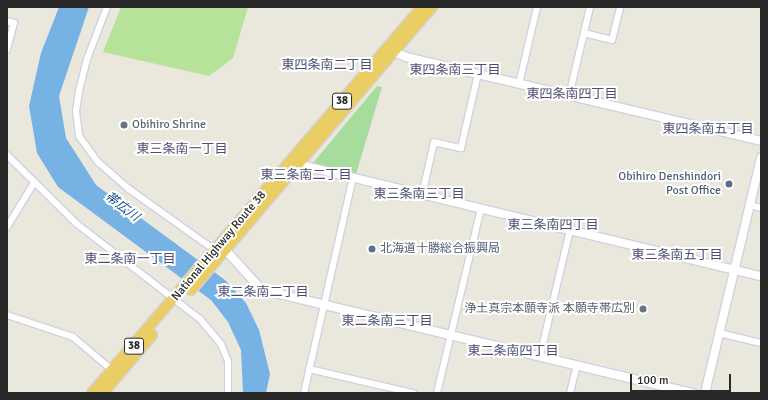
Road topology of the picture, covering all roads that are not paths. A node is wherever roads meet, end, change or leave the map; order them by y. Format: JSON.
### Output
{"nodes":[{"id":1,"x":107,"y":7,"type":"edge"},
{"id":2,"x":422,"y":7,"type":"edge"},
{"id":3,"x":432,"y":7,"type":"edge"},
{"id":4,"x":537,"y":7,"type":"edge"},
{"id":5,"x":590,"y":7,"type":"edge"},
{"id":6,"x":620,"y":7,"type":"edge"},
{"id":7,"x":7,"y":21,"type":"edge"},
{"id":8,"x":584,"y":33,"type":"junction"},
{"id":9,"x":7,"y":50,"type":"edge"},
{"id":10,"x":390,"y":50,"type":"junction"},
{"id":11,"x":478,"y":74,"type":"junction"},
{"id":12,"x":519,"y":84,"type":"junction"},
{"id":13,"x":570,"y":96,"type":"junction"},
{"id":14,"x":761,"y":142,"type":"edge"},
{"id":15,"x":8,"y":157,"type":"edge"},
{"id":16,"x":761,"y":158,"type":"edge"},
{"id":17,"x":293,"y":163,"type":"junction"},
{"id":18,"x":353,"y":178,"type":"junction"},
{"id":19,"x":34,"y":183,"type":"junction"},
{"id":20,"x":422,"y":195,"type":"junction"},
{"id":21,"x":749,"y":205,"type":"junction"},
{"id":22,"x":761,"y":208,"type":"edge"},
{"id":23,"x":481,"y":209,"type":"junction"},
{"id":24,"x":7,"y":227,"type":"edge"},
{"id":25,"x":570,"y":230,"type":"junction"},
{"id":26,"x":221,"y":250,"type":"junction"},
{"id":27,"x":734,"y":269,"type":"junction"},
{"id":28,"x":761,"y":276,"type":"edge"},
{"id":29,"x":181,"y":297,"type":"junction"},
{"id":30,"x":323,"y":305,"type":"junction"},
{"id":31,"x":7,"y":315,"type":"edge"},
{"id":32,"x":719,"y":333,"type":"junction"},
{"id":33,"x":451,"y":335,"type":"junction"},
{"id":34,"x":761,"y":343,"type":"edge"},
{"id":35,"x":540,"y":356,"type":"junction"},
{"id":36,"x":576,"y":365,"type":"junction"},
{"id":37,"x":309,"y":368,"type":"junction"},
{"id":38,"x":112,"y":370,"type":"junction"},
{"id":39,"x":92,"y":393,"type":"edge"},
{"id":40,"x":103,"y":393,"type":"edge"},
{"id":41,"x":228,"y":393,"type":"edge"},
{"id":42,"x":304,"y":393,"type":"edge"},
{"id":43,"x":413,"y":393,"type":"edge"},
{"id":44,"x":438,"y":393,"type":"edge"},
{"id":45,"x":570,"y":393,"type":"edge"},
{"id":46,"x":693,"y":393,"type":"edge"},
{"id":47,"x":705,"y":393,"type":"edge"}],
"edges":[{"from":1,"to":26,"type":"street"},
{"from":2,"to":10,"type":"highway","name":"National Highway Route 38","number":"38"},
{"from":3,"to":10,"type":"highway","name":"National Highway Route 38","number":"38"},
{"from":4,"to":12,"type":"street"},
{"from":5,"to":8,"type":"street"},
{"from":6,"to":8,"type":"street"},
{"from":7,"to":9,"type":"street"},
{"from":8,"to":13,"type":"street"},
{"from":10,"to":11,"type":"street"},
{"from":10,"to":17,"type":"highway","name":"National Highway Route 38","number":"38"},
{"from":11,"to":12,"type":"street"},
{"from":11,"to":20,"type":"street"},
{"from":12,"to":13,"type":"street"},
{"from":13,"to":14,"type":"street"},
{"from":15,"to":19,"type":"street"},
{"from":16,"to":21,"type":"street"},
{"from":17,"to":18,"type":"street"},
{"from":17,"to":26,"type":"highway","name":"National Highway Route 38","number":"38"},
{"from":18,"to":20,"type":"street"},
{"from":18,"to":30,"type":"street"},
{"from":19,"to":24,"type":"street"},
{"from":19,"to":29,"type":"street"},
{"from":20,"to":23,"type":"street"},
{"from":21,"to":22,"type":"street"},
{"from":21,"to":27,"type":"street"},
{"from":23,"to":25,"type":"street"},
{"from":23,"to":33,"type":"street"},
{"from":25,"to":27,"type":"street"},
{"from":25,"to":35,"type":"street"},
{"from":26,"to":29,"type":"highway","name":"National Highway Route 38","number":"38"},
{"from":26,"to":30,"type":"street"},
{"from":27,"to":28,"type":"street"},
{"from":27,"to":32,"type":"street"},
{"from":29,"to":38,"type":"highway","name":"National Highway Route 38","number":"38"},
{"from":29,"to":40,"type":"highway","name":"National Highway Route 38","number":"38"},
{"from":29,"to":41,"type":"street"},
{"from":30,"to":33,"type":"street"},
{"from":30,"to":37,"type":"street"},
{"from":31,"to":38,"type":"street"},
{"from":32,"to":34,"type":"street"},
{"from":32,"to":47,"type":"street"},
{"from":33,"to":35,"type":"street"},
{"from":33,"to":44,"type":"street"},
{"from":35,"to":36,"type":"street"},
{"from":36,"to":45,"type":"street"},
{"from":36,"to":46,"type":"street"},
{"from":37,"to":42,"type":"street"},
{"from":37,"to":43,"type":"street"},
{"from":38,"to":39,"type":"highway","name":"National Highway Route 38","number":"38"}]}
